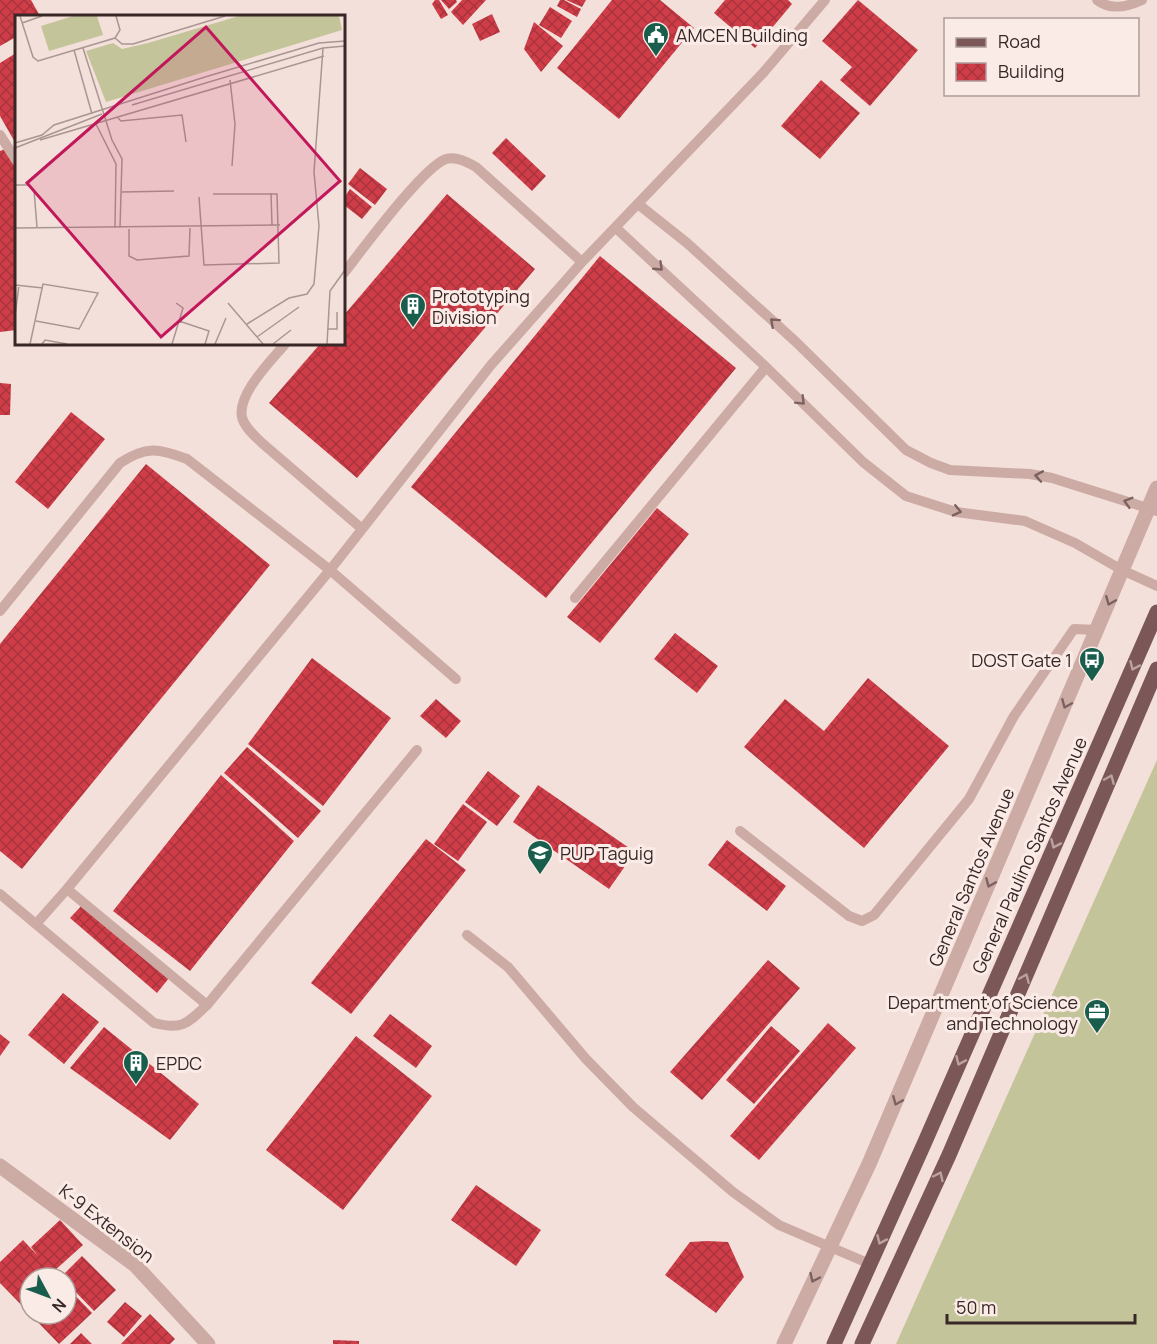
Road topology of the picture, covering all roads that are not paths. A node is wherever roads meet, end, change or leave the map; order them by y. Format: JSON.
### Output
{"nodes":[{"id":1,"x":825,"y":0,"type":"edge"},
{"id":2,"x":1097,"y":0,"type":"edge"},
{"id":3,"x":1142,"y":0,"type":"edge"},
{"id":4,"x":0,"y":135,"type":"edge"},
{"id":5,"x":15,"y":158,"type":"edge"},
{"id":6,"x":638,"y":204,"type":"junction"},
{"id":7,"x":616,"y":228,"type":"junction"},
{"id":8,"x":582,"y":262,"type":"junction"},
{"id":9,"x":345,"y":272,"type":"edge"},
{"id":10,"x":284,"y":345,"type":"edge"},
{"id":11,"x":766,"y":367,"type":"junction"},
{"id":12,"x":1157,"y":488,"type":"edge"},
{"id":13,"x":1153,"y":510,"type":"edge"},
{"id":14,"x":362,"y":528,"type":"junction"},
{"id":15,"x":330,"y":570,"type":"junction"},
{"id":16,"x":1122,"y":570,"type":"junction"},
{"id":17,"x":1157,"y":586,"type":"edge"},
{"id":18,"x":575,"y":598,"type":"dead end"},
{"id":19,"x":0,"y":612,"type":"edge"},
{"id":20,"x":1157,"y":612,"type":"edge"},
{"id":21,"x":1098,"y":630,"type":"junction"},
{"id":22,"x":1157,"y":669,"type":"edge"},
{"id":23,"x":456,"y":679,"type":"dead end"},
{"id":24,"x":417,"y":750,"type":"dead end"},
{"id":25,"x":740,"y":831,"type":"dead end"},
{"id":26,"x":67,"y":889,"type":"junction"},
{"id":27,"x":0,"y":894,"type":"edge"},
{"id":28,"x":36,"y":924,"type":"junction"},
{"id":29,"x":467,"y":935,"type":"dead end"},
{"id":30,"x":207,"y":1005,"type":"junction"},
{"id":31,"x":0,"y":1166,"type":"edge"},
{"id":32,"x":830,"y":1246,"type":"junction"},
{"id":33,"x":870,"y":1264,"type":"junction"},
{"id":34,"x":208,"y":1344,"type":"edge"},
{"id":35,"x":784,"y":1344,"type":"edge"},
{"id":36,"x":834,"y":1344,"type":"edge"},
{"id":37,"x":862,"y":1344,"type":"edge"}],
"edges":[{"from":1,"to":6,"type":"lane"},
{"from":2,"to":3,"type":"lane"},
{"from":4,"to":5,"type":"lane"},
{"from":6,"to":7,"type":"lane"},
{"from":13,"to":6,"type":"lane","one_way":true},
{"from":7,"to":8,"type":"lane"},
{"from":7,"to":11,"type":"lane","one_way":true},
{"from":8,"to":9,"type":"lane"},
{"from":8,"to":14,"type":"lane"},
{"from":10,"to":14,"type":"lane"},
{"from":11,"to":16,"type":"lane","one_way":true},
{"from":11,"to":18,"type":"lane"},
{"from":12,"to":13,"type":"street","name":"General Santos Avenue"},
{"from":13,"to":16,"type":"street","name":"General Santos Avenue"},
{"from":14,"to":15,"type":"lane"},
{"from":15,"to":19,"type":"lane"},
{"from":15,"to":23,"type":"lane"},
{"from":15,"to":26,"type":"lane"},
{"from":16,"to":17,"type":"lane"},
{"from":16,"to":21,"type":"street","name":"General Santos Avenue","one_way":true},
{"from":20,"to":33,"type":"main road","name":"General Paulino Santos Avenue","one_way":true},
{"from":21,"to":25,"type":"lane"},
{"from":21,"to":32,"type":"street","name":"General Santos Avenue","one_way":true},
{"from":37,"to":22,"type":"main road","one_way":true},
{"from":24,"to":30,"type":"lane"},
{"from":26,"to":28,"type":"lane"},
{"from":26,"to":30,"type":"lane"},
{"from":27,"to":28,"type":"lane"},
{"from":28,"to":30,"type":"lane"},
{"from":29,"to":32,"type":"lane"},
{"from":31,"to":34,"type":"street","name":"K-9 Extension"},
{"from":32,"to":33,"type":"lane"},
{"from":32,"to":35,"type":"street","name":"General Santos Avenue","one_way":true},
{"from":33,"to":36,"type":"main road","name":"General Paulino Santos Avenue"}]}
